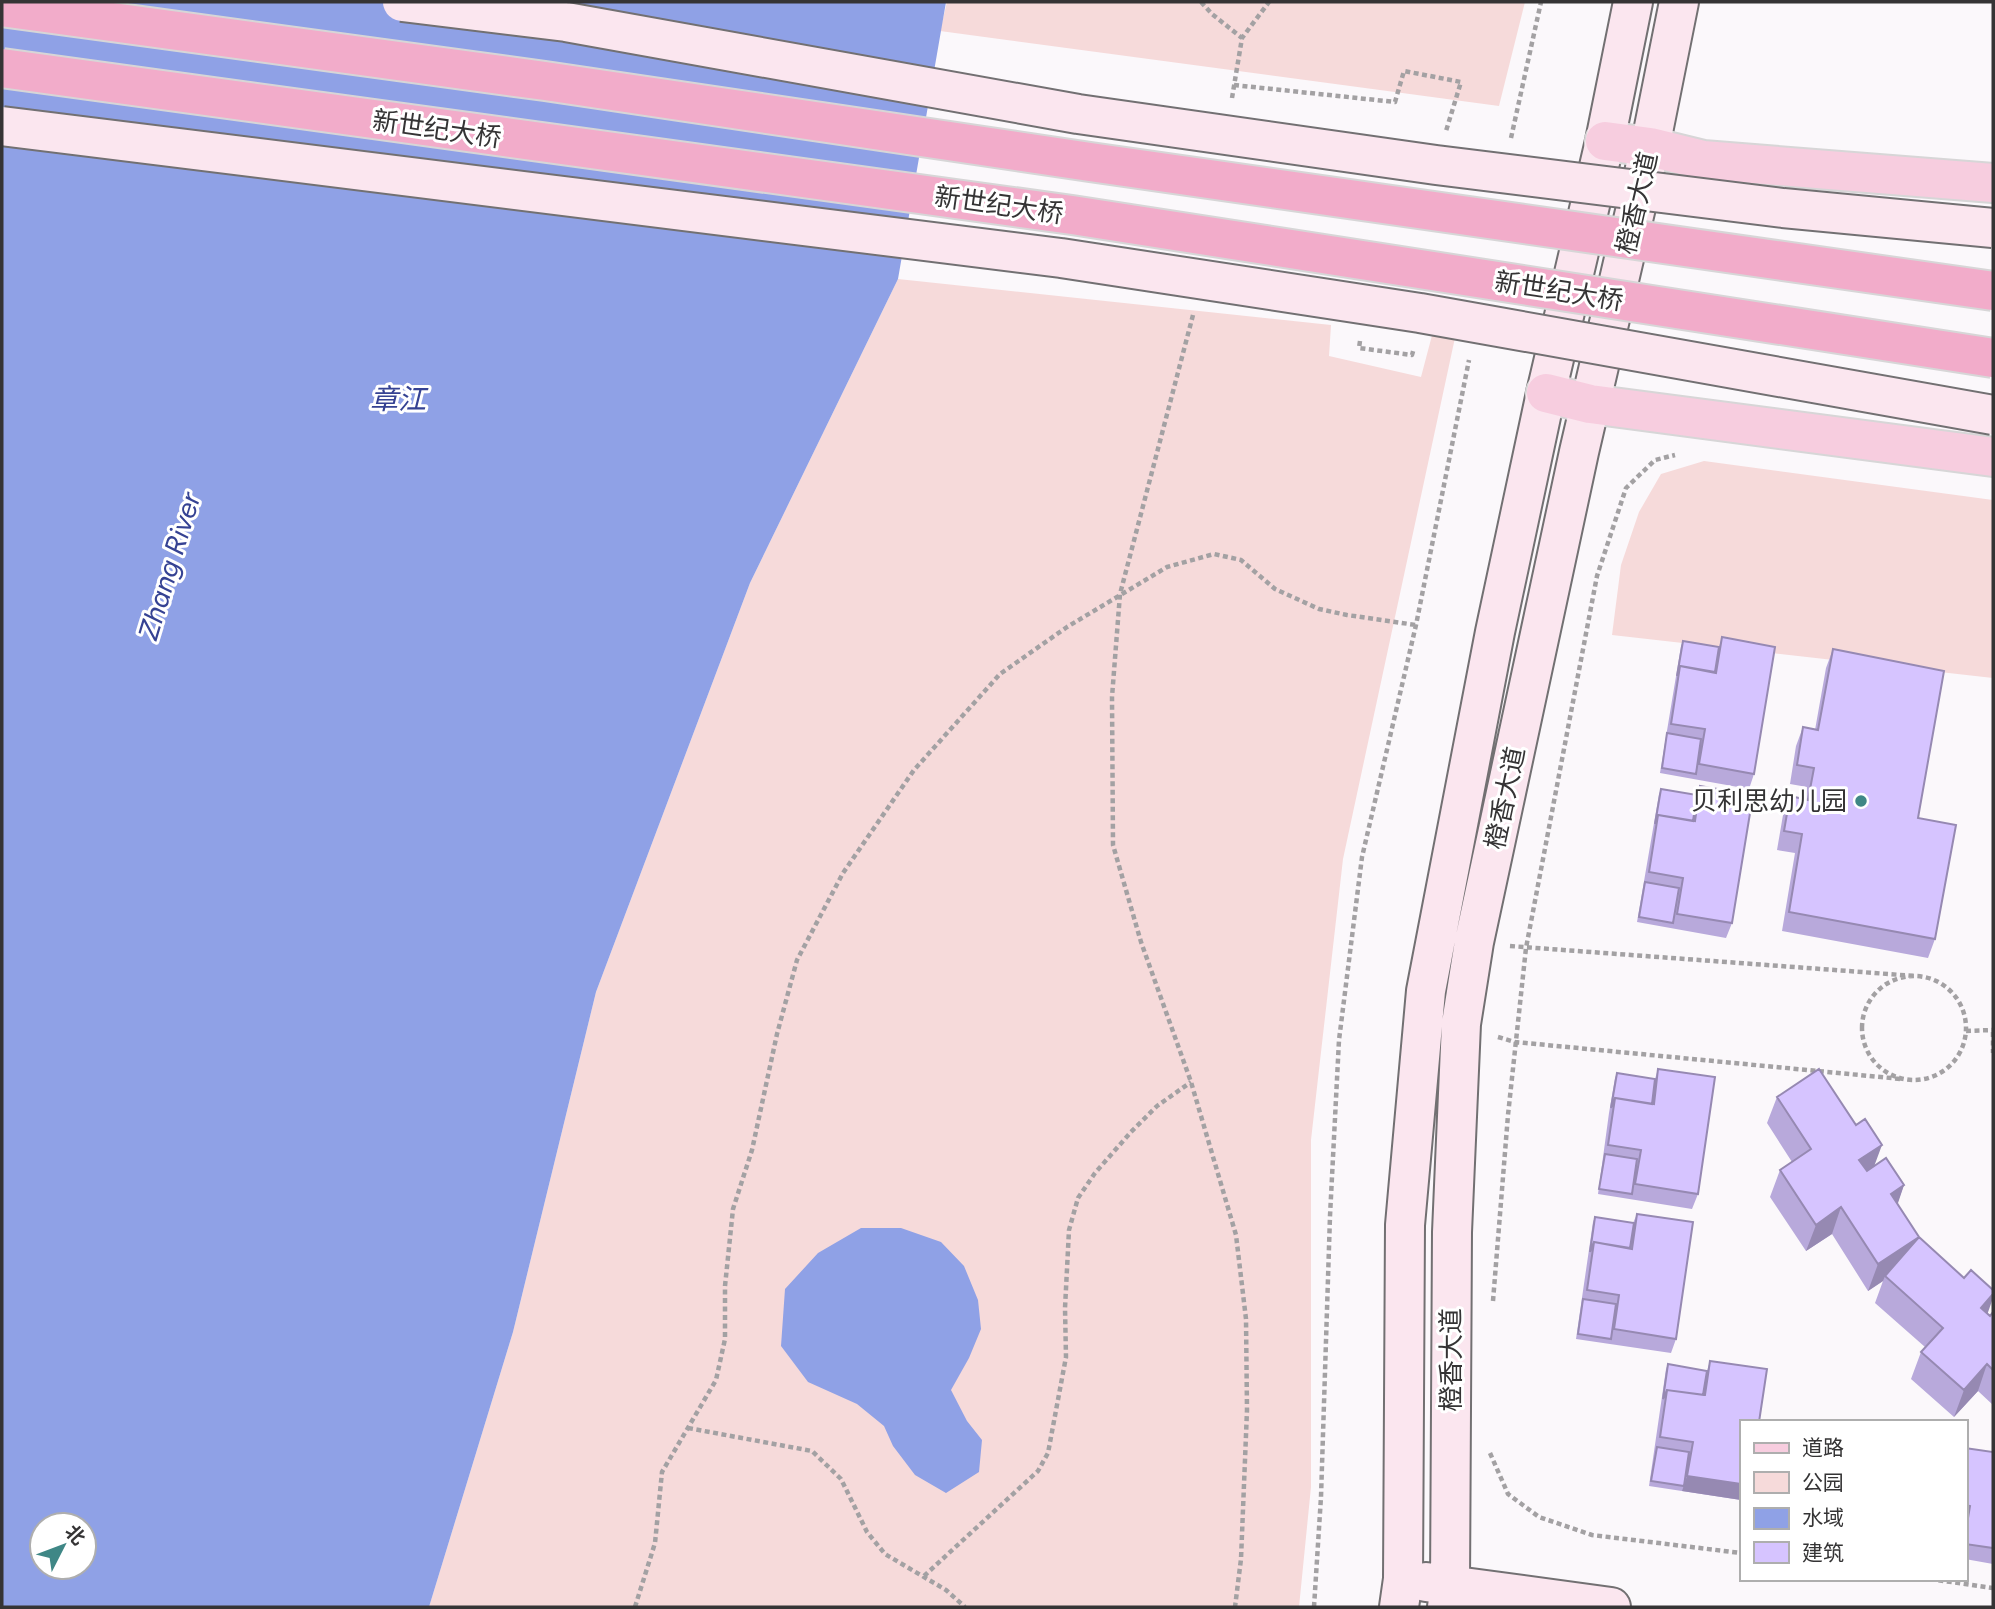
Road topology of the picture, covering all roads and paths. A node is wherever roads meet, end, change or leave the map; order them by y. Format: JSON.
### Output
{"nodes":[{"id":1,"x":402,"y":2,"type":"edge"},
{"id":2,"x":1201,"y":2,"type":"edge"},
{"id":3,"x":1541,"y":2,"type":"edge"},
{"id":4,"x":1633,"y":2,"type":"edge"},
{"id":5,"x":1679,"y":2,"type":"edge"},
{"id":6,"x":2,"y":7,"type":"edge"},
{"id":7,"x":1242,"y":38,"type":"dead end"},
{"id":8,"x":2,"y":68,"type":"edge"},
{"id":9,"x":1234,"y":85,"type":"dead end"},
{"id":10,"x":2,"y":126,"type":"edge"},
{"id":11,"x":1605,"y":141,"type":"junction"},
{"id":12,"x":1510,"y":143,"type":"dead end"},
{"id":13,"x":1650,"y":147,"type":"junction"},
{"id":14,"x":1436,"y":165,"type":"junction"},
{"id":15,"x":1993,"y":183,"type":"edge"},
{"id":16,"x":1993,"y":228,"type":"edge"},
{"id":17,"x":1993,"y":291,"type":"edge"},
{"id":18,"x":1194,"y":308,"type":"dead end"},
{"id":19,"x":1470,"y":355,"type":"dead end"},
{"id":20,"x":1993,"y":358,"type":"edge"},
{"id":21,"x":1546,"y":393,"type":"junction"},
{"id":22,"x":1590,"y":404,"type":"junction"},
{"id":23,"x":1993,"y":415,"type":"edge"},
{"id":24,"x":1681,"y":454,"type":"dead end"},
{"id":25,"x":1993,"y":457,"type":"edge"},
{"id":26,"x":1120,"y":594,"type":"junction"},
{"id":27,"x":1416,"y":625,"type":"junction"},
{"id":28,"x":1474,"y":942,"type":"junction"},
{"id":29,"x":1526,"y":948,"type":"junction"},
{"id":30,"x":1915,"y":976,"type":"junction"},
{"id":31,"x":1461,"y":1024,"type":"junction"},
{"id":32,"x":1966,"y":1031,"type":"junction"},
{"id":33,"x":1993,"y":1031,"type":"edge"},
{"id":34,"x":1515,"y":1042,"type":"junction"},
{"id":35,"x":1993,"y":1053,"type":"edge"},
{"id":36,"x":1901,"y":1079,"type":"junction"},
{"id":37,"x":1191,"y":1082,"type":"junction"},
{"id":38,"x":1492,"y":1309,"type":"dead end"},
{"id":39,"x":688,"y":1428,"type":"junction"},
{"id":40,"x":1490,"y":1451,"type":"dead end"},
{"id":41,"x":1740,"y":1553,"type":"edge"},
{"id":42,"x":924,"y":1576,"type":"junction"},
{"id":43,"x":1944,"y":1581,"type":"edge"},
{"id":44,"x":1993,"y":1588,"type":"edge"},
{"id":45,"x":1401,"y":1593,"type":"edge"},
{"id":46,"x":1448,"y":1596,"type":"edge"},
{"id":47,"x":635,"y":1607,"type":"edge"},
{"id":48,"x":965,"y":1607,"type":"edge"},
{"id":49,"x":1235,"y":1607,"type":"edge"},
{"id":50,"x":1314,"y":1607,"type":"edge"},
{"id":51,"x":1611,"y":1607,"type":"edge"}],
"edges":[{"from":1,"to":14,"type":"street","bridge":true},
{"from":2,"to":7,"type":"path"},
{"from":3,"to":12,"type":"path"},
{"from":4,"to":11,"type":"street","name":"橙香大道"},
{"from":5,"to":13,"type":"street","name":"橙香大道"},
{"from":6,"to":17,"type":"highway","bridge":true},
{"from":8,"to":20,"type":"highway","name":"新世纪大桥","bridge":true},
{"from":9,"to":14,"type":"path"},
{"from":10,"to":23,"type":"street","bridge":true},
{"from":11,"to":13,"type":"main road"},
{"from":11,"to":21,"type":"street","name":"橙香大道"},
{"from":13,"to":15,"type":"main road"},
{"from":13,"to":22,"type":"street","name":"橙香大道"},
{"from":14,"to":16,"type":"street","bridge":true},
{"from":18,"to":26,"type":"path"},
{"from":19,"to":27,"type":"path"},
{"from":21,"to":22,"type":"main road"},
{"from":21,"to":45,"type":"street","name":"橙香大道"},
{"from":22,"to":25,"type":"main road"},
{"from":22,"to":28,"type":"street","name":"橙香大道"},
{"from":24,"to":29,"type":"path"},
{"from":26,"to":27,"type":"path"},
{"from":26,"to":37,"type":"path"},
{"from":26,"to":39,"type":"path"},
{"from":27,"to":50,"type":"path"},
{"from":28,"to":29,"type":"path"},
{"from":28,"to":31,"type":"street","name":"橙香大道"},
{"from":29,"to":30,"type":"path"},
{"from":29,"to":34,"type":"path"},
{"from":30,"to":32,"type":"path"},
{"from":30,"to":36,"type":"path"},
{"from":31,"to":34,"type":"path"},
{"from":31,"to":46,"type":"street","name":"橙香大道"},
{"from":32,"to":33,"type":"path"},
{"from":32,"to":36,"type":"path"},
{"from":33,"to":35,"type":"path"},
{"from":34,"to":36,"type":"path"},
{"from":34,"to":38,"type":"path"},
{"from":37,"to":42,"type":"path"},
{"from":37,"to":49,"type":"path"},
{"from":39,"to":42,"type":"path"},
{"from":39,"to":47,"type":"path"},
{"from":40,"to":41,"type":"path"},
{"from":42,"to":48,"type":"path"},
{"from":43,"to":44,"type":"path"},
{"from":45,"to":46,"type":"street"},
{"from":46,"to":51,"type":"street"}]}
